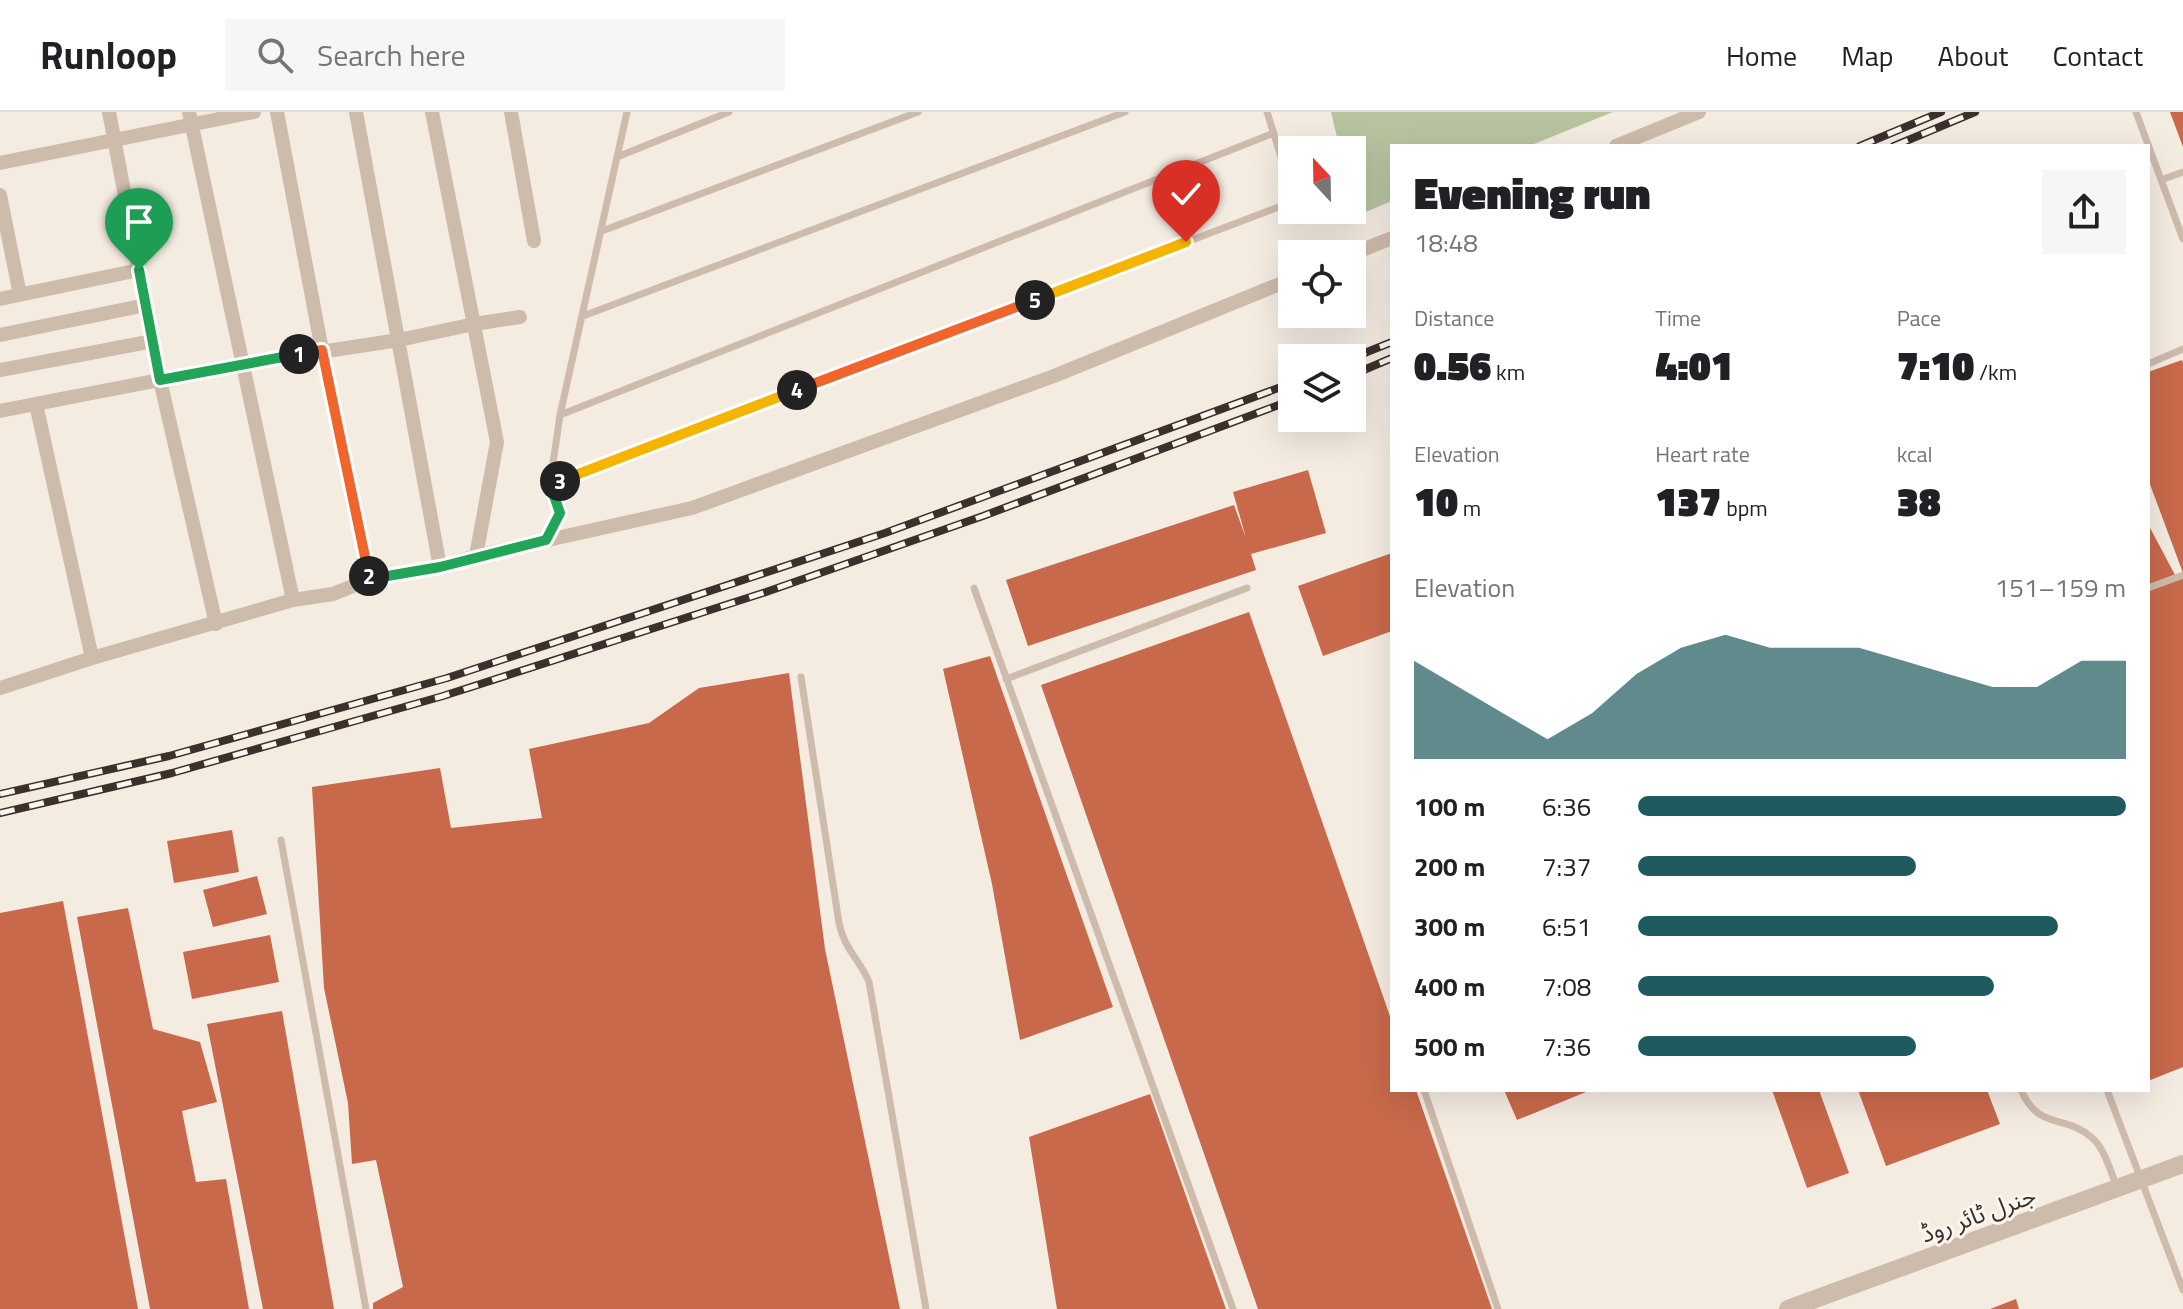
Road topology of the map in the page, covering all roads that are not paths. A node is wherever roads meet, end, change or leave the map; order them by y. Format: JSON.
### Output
{"nodes":[{"id":1,"x":109,"y":112,"type":"edge"},
{"id":2,"x":254,"y":112,"type":"edge"},
{"id":3,"x":277,"y":112,"type":"edge"},
{"id":4,"x":356,"y":112,"type":"edge"},
{"id":5,"x":432,"y":112,"type":"edge"},
{"id":6,"x":511,"y":112,"type":"edge"},
{"id":7,"x":627,"y":112,"type":"edge"},
{"id":8,"x":729,"y":112,"type":"edge"},
{"id":9,"x":918,"y":112,"type":"edge"},
{"id":10,"x":1125,"y":112,"type":"edge"},
{"id":11,"x":1267,"y":112,"type":"edge"},
{"id":12,"x":1699,"y":112,"type":"edge"},
{"id":13,"x":2136,"y":112,"type":"edge"},
{"id":14,"x":190,"y":118,"type":"edge"},
{"id":15,"x":1274,"y":133,"type":"junction"},
{"id":16,"x":115,"y":140,"type":"junction"},
{"id":17,"x":1621,"y":144,"type":"edge"},
{"id":18,"x":2148,"y":144,"type":"edge"},
{"id":19,"x":1278,"y":146,"type":"edge"},
{"id":20,"x":2150,"y":150,"type":"edge"},
{"id":21,"x":617,"y":157,"type":"junction"},
{"id":22,"x":0,"y":163,"type":"edge"},
{"id":23,"x":2183,"y":172,"type":"edge"},
{"id":24,"x":2161,"y":180,"type":"junction"},
{"id":25,"x":0,"y":195,"type":"edge"},
{"id":26,"x":1278,"y":207,"type":"edge"},
{"id":27,"x":602,"y":231,"type":"junction"},
{"id":28,"x":1390,"y":239,"type":"edge"},
{"id":29,"x":2183,"y":239,"type":"edge"},
{"id":30,"x":534,"y":241,"type":"dead end"},
{"id":31,"x":1366,"y":248,"type":"edge"},
{"id":32,"x":139,"y":270,"type":"junction"},
{"id":33,"x":1278,"y":285,"type":"edge"},
{"id":34,"x":20,"y":295,"type":"junction"},
{"id":35,"x":0,"y":299,"type":"edge"},
{"id":36,"x":146,"y":305,"type":"junction"},
{"id":37,"x":583,"y":316,"type":"junction"},
{"id":38,"x":520,"y":317,"type":"dead end"},
{"id":39,"x":474,"y":324,"type":"junction"},
{"id":40,"x":0,"y":335,"type":"edge"},
{"id":41,"x":399,"y":340,"type":"junction"},
{"id":42,"x":153,"y":341,"type":"junction"},
{"id":43,"x":2183,"y":349,"type":"edge"},
{"id":44,"x":322,"y":350,"type":"junction"},
{"id":45,"x":2150,"y":363,"type":"edge"},
{"id":46,"x":242,"y":364,"type":"junction"},
{"id":47,"x":0,"y":370,"type":"edge"},
{"id":48,"x":160,"y":380,"type":"junction"},
{"id":49,"x":36,"y":404,"type":"junction"},
{"id":50,"x":0,"y":411,"type":"edge"},
{"id":51,"x":560,"y":415,"type":"junction"},
{"id":52,"x":550,"y":484,"type":"junction"},
{"id":53,"x":546,"y":540,"type":"junction"},
{"id":54,"x":476,"y":556,"type":"junction"},
{"id":55,"x":440,"y":567,"type":"junction"},
{"id":56,"x":2183,"y":575,"type":"edge"},
{"id":57,"x":370,"y":579,"type":"junction"},
{"id":58,"x":2150,"y":587,"type":"edge"},
{"id":59,"x":974,"y":588,"type":"dead end"},
{"id":60,"x":1247,"y":588,"type":"dead end"},
{"id":61,"x":293,"y":600,"type":"junction"},
{"id":62,"x":216,"y":624,"type":"junction"},
{"id":63,"x":92,"y":658,"type":"junction"},
{"id":64,"x":801,"y":677,"type":"dead end"},
{"id":65,"x":1006,"y":679,"type":"junction"},
{"id":66,"x":0,"y":688,"type":"edge"},
{"id":67,"x":281,"y":840,"type":"dead end"},
{"id":68,"x":1425,"y":1092,"type":"edge"},
{"id":69,"x":2022,"y":1092,"type":"edge"},
{"id":70,"x":2108,"y":1092,"type":"edge"},
{"id":71,"x":2183,"y":1164,"type":"edge"},
{"id":72,"x":2140,"y":1181,"type":"junction"},
{"id":73,"x":2118,"y":1189,"type":"junction"},
{"id":74,"x":2183,"y":1290,"type":"edge"},
{"id":75,"x":366,"y":1309,"type":"edge"},
{"id":76,"x":926,"y":1309,"type":"edge"},
{"id":77,"x":1233,"y":1309,"type":"edge"},
{"id":78,"x":1498,"y":1309,"type":"edge"},
{"id":79,"x":1788,"y":1309,"type":"edge"}],
"edges":[{"from":1,"to":16,"type":"street"},
{"from":2,"to":14,"type":"street"},
{"from":3,"to":44,"type":"street"},
{"from":4,"to":41,"type":"street"},
{"from":5,"to":39,"type":"street"},
{"from":6,"to":30,"type":"street"},
{"from":7,"to":21,"type":"lane"},
{"from":8,"to":21,"type":"lane"},
{"from":9,"to":27,"type":"lane"},
{"from":10,"to":37,"type":"lane"},
{"from":11,"to":15,"type":"lane"},
{"from":12,"to":17,"type":"street"},
{"from":13,"to":18,"type":"lane"},
{"from":14,"to":16,"type":"street"},
{"from":14,"to":46,"type":"street"},
{"from":15,"to":19,"type":"lane"},
{"from":15,"to":51,"type":"lane"},
{"from":16,"to":22,"type":"street"},
{"from":16,"to":32,"type":"street"},
{"from":20,"to":24,"type":"lane"},
{"from":21,"to":27,"type":"lane"},
{"from":23,"to":24,"type":"lane"},
{"from":24,"to":29,"type":"lane"},
{"from":25,"to":34,"type":"street"},
{"from":26,"to":52,"type":"lane"},
{"from":27,"to":37,"type":"lane"},
{"from":28,"to":31,"type":"street"},
{"from":32,"to":34,"type":"street"},
{"from":32,"to":36,"type":"street"},
{"from":33,"to":53,"type":"street"},
{"from":34,"to":35,"type":"street"},
{"from":36,"to":40,"type":"street"},
{"from":36,"to":42,"type":"street"},
{"from":37,"to":51,"type":"lane"},
{"from":38,"to":39,"type":"street"},
{"from":39,"to":41,"type":"street"},
{"from":39,"to":54,"type":"street"},
{"from":41,"to":44,"type":"street"},
{"from":41,"to":55,"type":"street"},
{"from":42,"to":47,"type":"street"},
{"from":42,"to":48,"type":"street"},
{"from":43,"to":45,"type":"lane"},
{"from":44,"to":46,"type":"street"},
{"from":44,"to":57,"type":"street"},
{"from":46,"to":48,"type":"street"},
{"from":46,"to":61,"type":"street"},
{"from":48,"to":49,"type":"street"},
{"from":48,"to":62,"type":"street"},
{"from":49,"to":50,"type":"street"},
{"from":49,"to":63,"type":"street"},
{"from":51,"to":52,"type":"lane"},
{"from":52,"to":53,"type":"lane"},
{"from":53,"to":54,"type":"street"},
{"from":54,"to":55,"type":"street"},
{"from":55,"to":57,"type":"street"},
{"from":56,"to":58,"type":"lane"},
{"from":57,"to":61,"type":"street"},
{"from":59,"to":65,"type":"lane"},
{"from":60,"to":65,"type":"lane"},
{"from":61,"to":62,"type":"street"},
{"from":62,"to":63,"type":"street"},
{"from":63,"to":66,"type":"street"},
{"from":64,"to":76,"type":"lane"},
{"from":65,"to":77,"type":"lane"},
{"from":67,"to":75,"type":"lane"},
{"from":68,"to":78,"type":"lane"},
{"from":69,"to":73,"type":"lane"},
{"from":70,"to":72,"type":"lane"},
{"from":71,"to":72,"type":"street","name":"جنرل ٹائر روڈ"},
{"from":72,"to":73,"type":"street","name":"جنرل ٹائر روڈ"},
{"from":72,"to":74,"type":"lane"},
{"from":73,"to":79,"type":"street","name":"جنرل ٹائر روڈ"}]}
